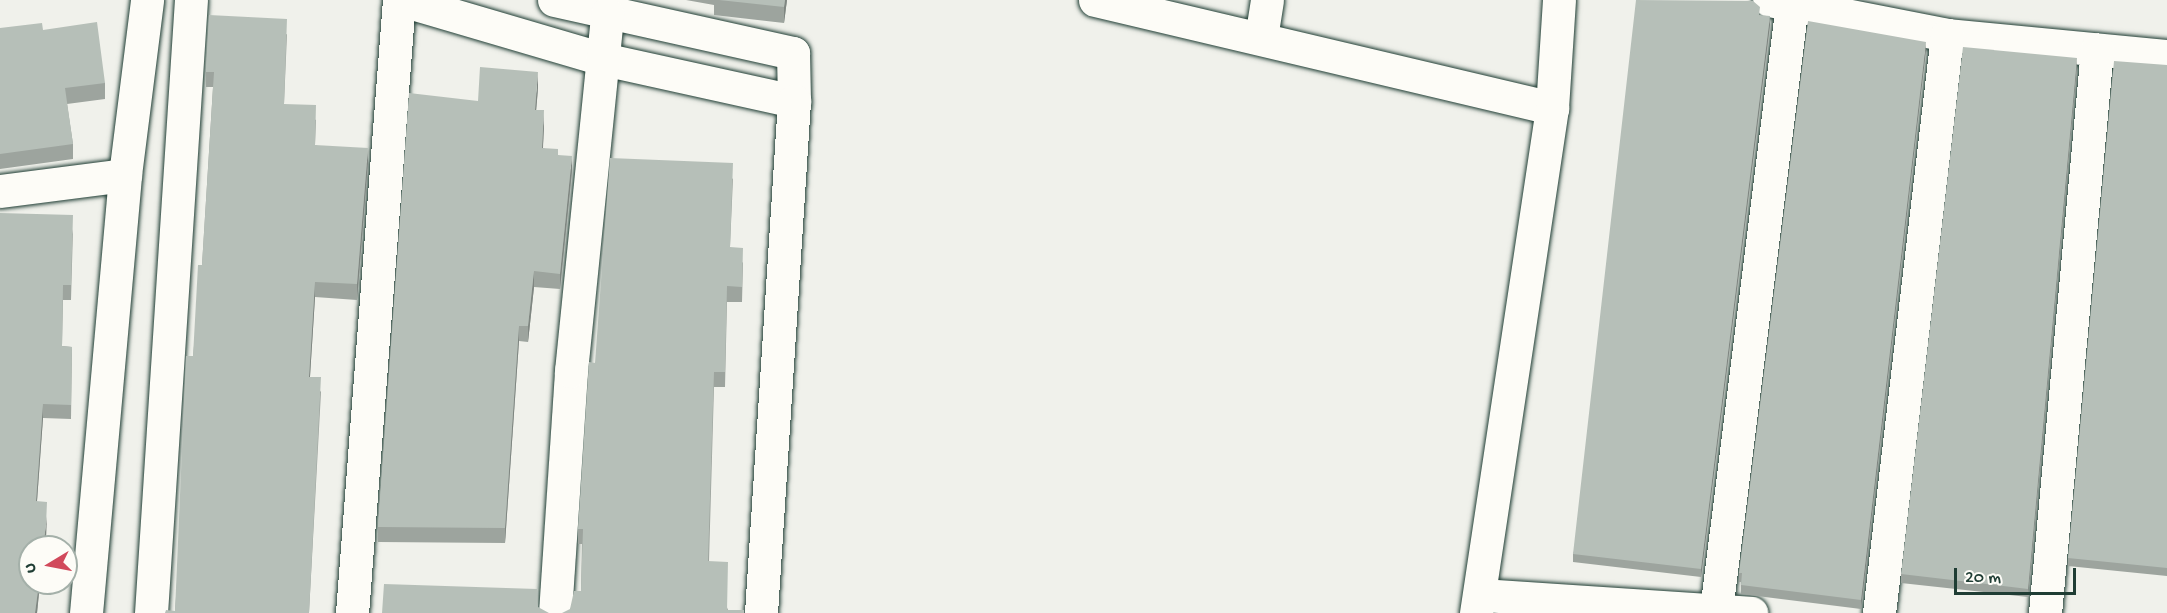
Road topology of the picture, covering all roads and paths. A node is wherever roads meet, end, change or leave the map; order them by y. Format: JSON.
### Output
{"nodes":[{"id":1,"x":147,"y":0,"type":"edge"},
{"id":2,"x":191,"y":0,"type":"edge"},
{"id":3,"x":400,"y":0,"type":"edge"},
{"id":4,"x":554,"y":0,"type":"edge"},
{"id":5,"x":1095,"y":0,"type":"edge"},
{"id":6,"x":1267,"y":0,"type":"edge"},
{"id":7,"x":1560,"y":0,"type":"edge"},
{"id":8,"x":1780,"y":2,"type":"edge"},
{"id":9,"x":481,"y":10,"type":"edge"},
{"id":10,"x":607,"y":14,"type":"junction"},
{"id":11,"x":1947,"y":35,"type":"junction"},
{"id":12,"x":1261,"y":38,"type":"junction"},
{"id":13,"x":2097,"y":49,"type":"junction"},
{"id":14,"x":2167,"y":56,"type":"edge"},
{"id":15,"x":603,"y":59,"type":"junction"},
{"id":16,"x":794,"y":101,"type":"junction"},
{"id":17,"x":1552,"y":108,"type":"junction"},
{"id":18,"x":125,"y":175,"type":"junction"},
{"id":19,"x":0,"y":191,"type":"edge"},
{"id":20,"x":1479,"y":604,"type":"edge"},
{"id":21,"x":1716,"y":611,"type":"junction"},
{"id":22,"x":86,"y":613,"type":"edge"},
{"id":23,"x":151,"y":613,"type":"edge"},
{"id":24,"x":352,"y":613,"type":"edge"},
{"id":25,"x":555,"y":613,"type":"edge"},
{"id":26,"x":761,"y":613,"type":"edge"},
{"id":27,"x":1751,"y":613,"type":"edge"},
{"id":28,"x":1879,"y":613,"type":"edge"},
{"id":29,"x":2045,"y":613,"type":"edge"}],
"edges":[{"from":1,"to":18,"type":"street"},
{"from":2,"to":23,"type":"street"},
{"from":3,"to":9,"type":"street"},
{"from":3,"to":24,"type":"street"},
{"from":4,"to":10,"type":"street"},
{"from":5,"to":12,"type":"street"},
{"from":6,"to":12,"type":"street"},
{"from":7,"to":17,"type":"street"},
{"from":8,"to":11,"type":"street"},
{"from":8,"to":21,"type":"street"},
{"from":9,"to":15,"type":"street"},
{"from":10,"to":15,"type":"street"},
{"from":10,"to":16,"type":"street"},
{"from":11,"to":13,"type":"street"},
{"from":11,"to":28,"type":"street"},
{"from":12,"to":17,"type":"street"},
{"from":13,"to":14,"type":"street"},
{"from":13,"to":29,"type":"street"},
{"from":15,"to":16,"type":"street"},
{"from":15,"to":25,"type":"street"},
{"from":16,"to":26,"type":"street"},
{"from":17,"to":20,"type":"street"},
{"from":18,"to":19,"type":"street"},
{"from":18,"to":22,"type":"street"},
{"from":20,"to":21,"type":"street"},
{"from":21,"to":27,"type":"street"}]}
